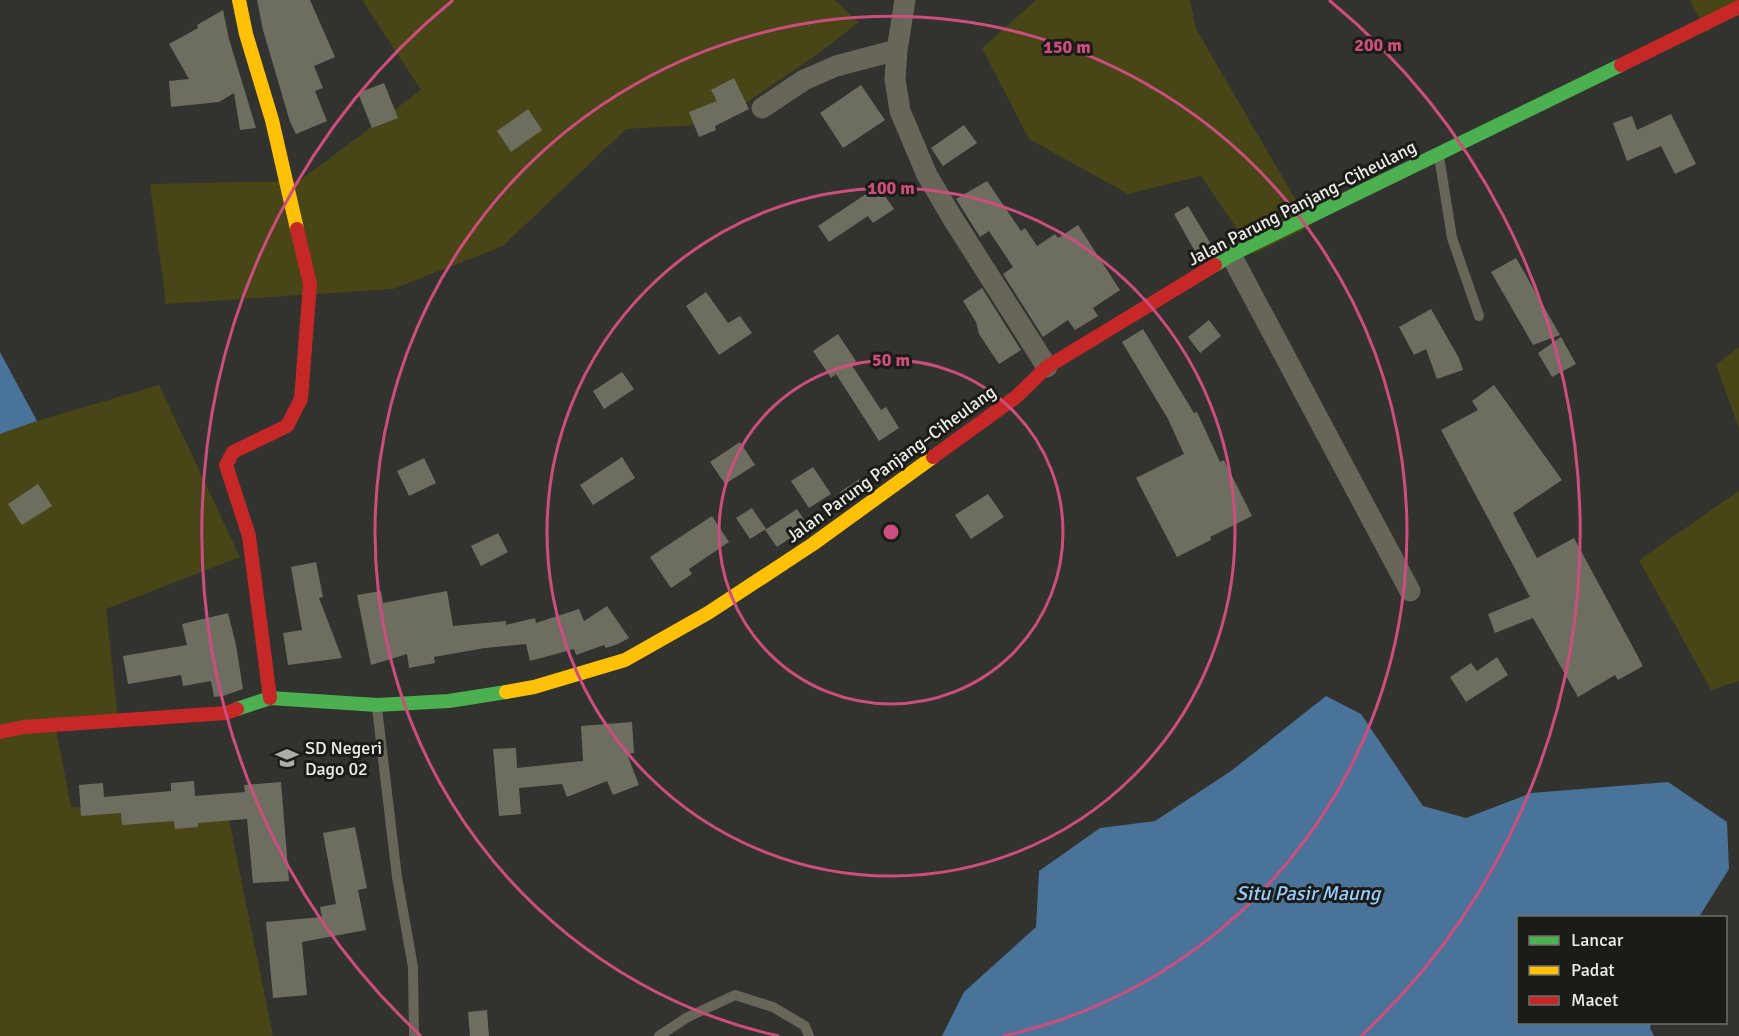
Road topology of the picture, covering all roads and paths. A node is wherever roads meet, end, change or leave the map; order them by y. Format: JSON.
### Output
{"nodes":[{"id":1,"x":239,"y":0,"type":"edge"},
{"id":2,"x":904,"y":0,"type":"edge"},
{"id":3,"x":1739,"y":7,"type":"edge"},
{"id":4,"x":897,"y":50,"type":"junction"},
{"id":5,"x":762,"y":108,"type":"dead end"},
{"id":6,"x":1438,"y":153,"type":"junction"},
{"id":7,"x":1231,"y":255,"type":"junction"},
{"id":8,"x":1479,"y":316,"type":"dead end"},
{"id":9,"x":1047,"y":367,"type":"junction"},
{"id":10,"x":1410,"y":591,"type":"dead end"},
{"id":11,"x":270,"y":698,"type":"junction"},
{"id":12,"x":377,"y":705,"type":"junction"},
{"id":13,"x":0,"y":732,"type":"edge"},
{"id":14,"x":414,"y":1036,"type":"edge"},
{"id":15,"x":659,"y":1036,"type":"edge"},
{"id":16,"x":809,"y":1036,"type":"edge"}],
"edges":[{"from":1,"to":11,"type":"street"},
{"from":2,"to":4,"type":"street"},
{"from":3,"to":6,"type":"street","name":"Jalan Parung Panjang–Ciheulang"},
{"from":4,"to":5,"type":"street"},
{"from":4,"to":9,"type":"street"},
{"from":6,"to":7,"type":"street","name":"Jalan Parung Panjang–Ciheulang"},
{"from":6,"to":8,"type":"lane"},
{"from":7,"to":9,"type":"street","name":"Jalan Parung Panjang–Ciheulang"},
{"from":7,"to":10,"type":"street"},
{"from":9,"to":12,"type":"street","name":"Jalan Parung Panjang–Ciheulang"},
{"from":11,"to":12,"type":"street","name":"Jalan Parung Panjang–Ciheulang"},
{"from":11,"to":13,"type":"street","name":"Jalan Parung Panjang–Ciheulang"},
{"from":12,"to":14,"type":"lane"},
{"from":15,"to":16,"type":"lane"}]}
